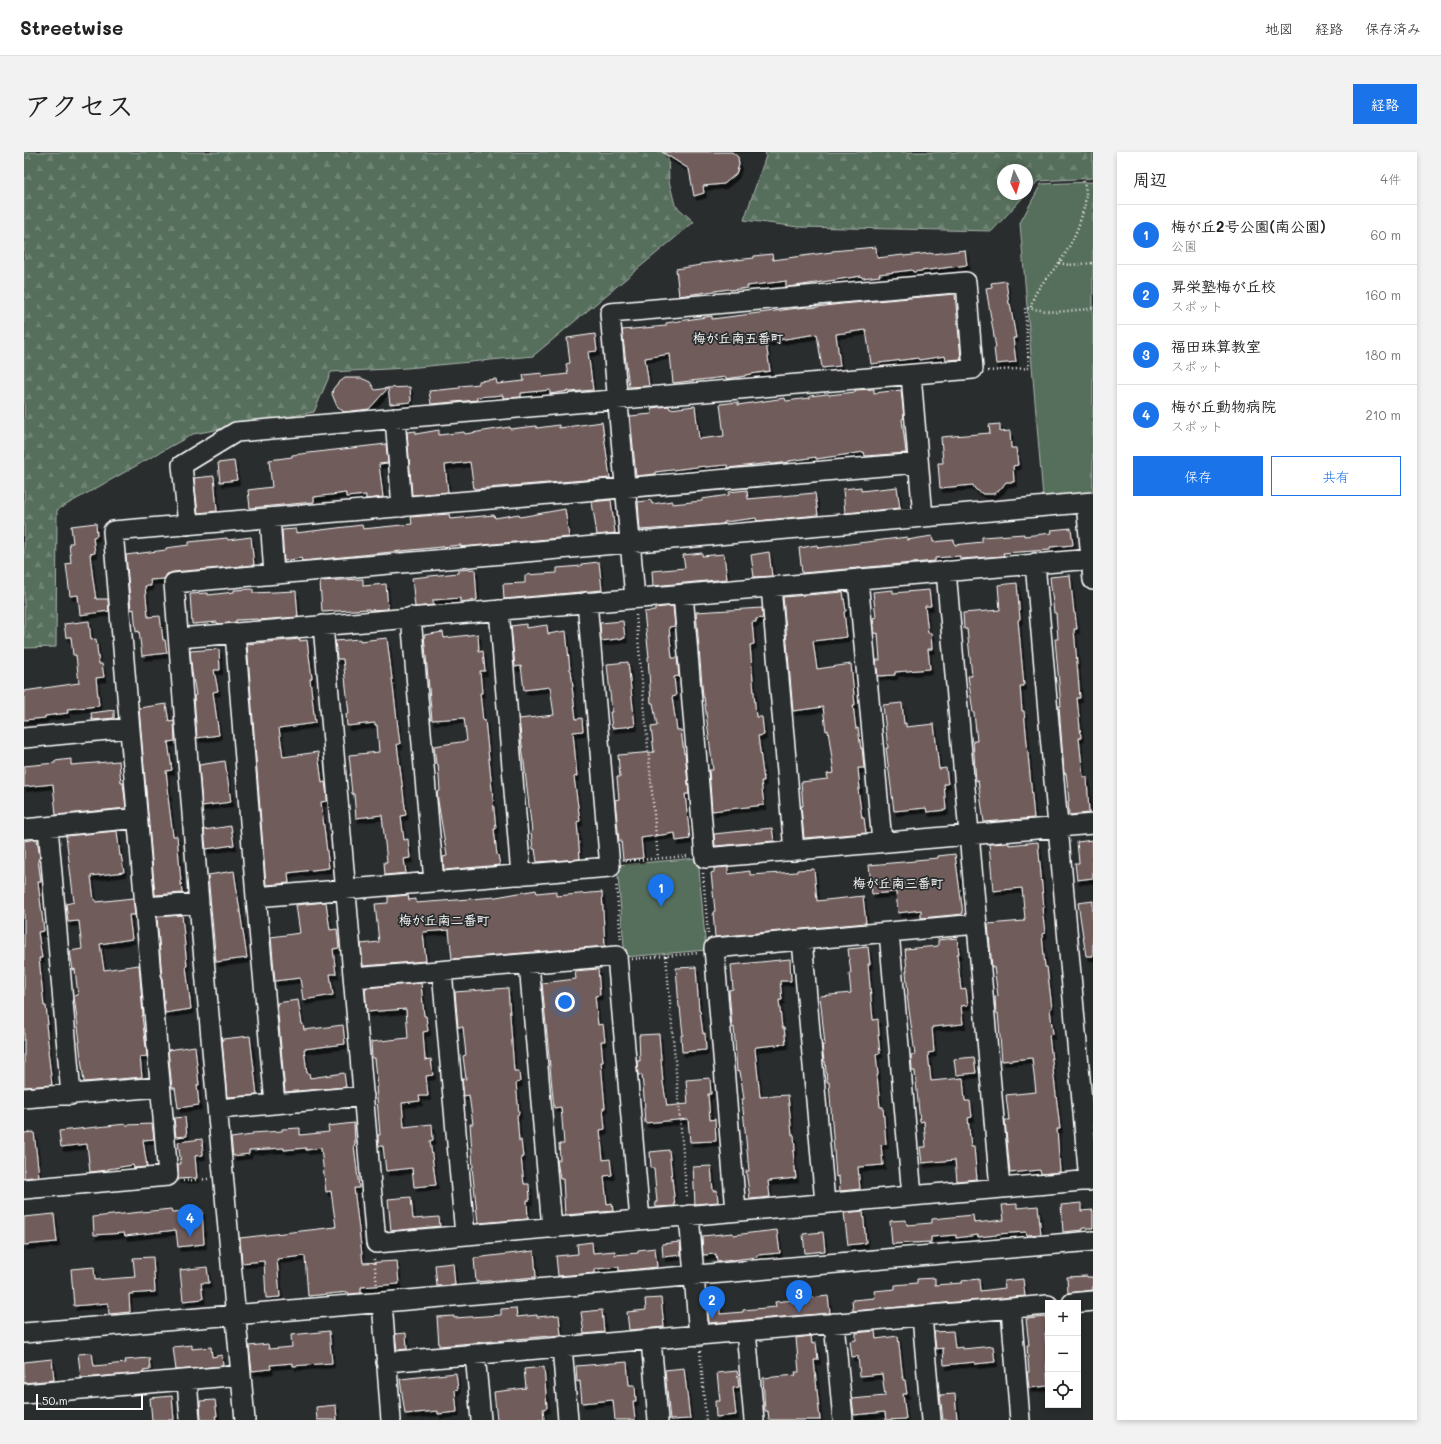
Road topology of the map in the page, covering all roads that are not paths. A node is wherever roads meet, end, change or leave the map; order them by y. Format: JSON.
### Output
{"nodes":[{"id":1,"x":911,"y":375,"type":"junction"},
{"id":2,"x":618,"y":399,"type":"junction"},
{"id":3,"x":395,"y":418,"type":"junction"},
{"id":4,"x":918,"y":463,"type":"junction"},
{"id":5,"x":625,"y":488,"type":"junction"},
{"id":6,"x":1090,"y":503,"type":"edge"},
{"id":7,"x":402,"y":507,"type":"junction"},
{"id":8,"x":923,"y":517,"type":"junction"},
{"id":9,"x":270,"y":518,"type":"junction"},
{"id":10,"x":188,"y":525,"type":"junction"},
{"id":11,"x":630,"y":542,"type":"junction"},
{"id":12,"x":1091,"y":559,"type":"junction"},
{"id":13,"x":1035,"y":563,"type":"junction"},
{"id":14,"x":946,"y":571,"type":"junction"},
{"id":15,"x":274,"y":574,"type":"junction"},
{"id":16,"x":858,"y":579,"type":"junction"},
{"id":17,"x":1093,"y":580,"type":"edge"},
{"id":18,"x":771,"y":587,"type":"junction"},
{"id":19,"x":683,"y":594,"type":"junction"},
{"id":20,"x":635,"y":598,"type":"junction"},
{"id":21,"x":587,"y":602,"type":"junction"},
{"id":22,"x":498,"y":610,"type":"junction"},
{"id":23,"x":411,"y":617,"type":"junction"},
{"id":24,"x":323,"y":625,"type":"junction"},
{"id":25,"x":235,"y":633,"type":"junction"},
{"id":26,"x":179,"y":638,"type":"junction"},
{"id":27,"x":129,"y":728,"type":"junction"},
{"id":28,"x":24,"y":738,"type":"edge"},
{"id":29,"x":138,"y":818,"type":"junction"},
{"id":30,"x":1093,"y":824,"type":"edge"},
{"id":31,"x":48,"y":827,"type":"junction"},
{"id":32,"x":1058,"y":827,"type":"junction"},
{"id":33,"x":24,"y":829,"type":"edge"},
{"id":34,"x":970,"y":834,"type":"junction"},
{"id":35,"x":882,"y":842,"type":"junction"},
{"id":36,"x":794,"y":851,"type":"junction"},
{"id":37,"x":521,"y":874,"type":"junction"},
{"id":38,"x":434,"y":882,"type":"junction"},
{"id":39,"x":346,"y":889,"type":"junction"},
{"id":40,"x":256,"y":897,"type":"junction"},
{"id":41,"x":199,"y":903,"type":"junction"},
{"id":42,"x":146,"y":907,"type":"junction"},
{"id":43,"x":977,"y":924,"type":"junction"},
{"id":44,"x":889,"y":932,"type":"junction"},
{"id":45,"x":802,"y":940,"type":"junction"},
{"id":46,"x":529,"y":964,"type":"junction"},
{"id":47,"x":442,"y":971,"type":"junction"},
{"id":48,"x":354,"y":978,"type":"junction"},
{"id":49,"x":160,"y":1087,"type":"junction"},
{"id":50,"x":71,"y":1095,"type":"junction"},
{"id":51,"x":364,"y":1096,"type":"junction"},
{"id":52,"x":24,"y":1098,"type":"edge"},
{"id":53,"x":275,"y":1104,"type":"junction"},
{"id":54,"x":218,"y":1109,"type":"junction"},
{"id":55,"x":1091,"y":1181,"type":"edge"},
{"id":56,"x":1000,"y":1188,"type":"junction"},
{"id":57,"x":24,"y":1189,"type":"edge"},
{"id":58,"x":912,"y":1196,"type":"junction"},
{"id":59,"x":825,"y":1203,"type":"junction"},
{"id":60,"x":736,"y":1211,"type":"junction"},
{"id":61,"x":689,"y":1215,"type":"junction"},
{"id":62,"x":640,"y":1220,"type":"junction"},
{"id":63,"x":552,"y":1228,"type":"junction"},
{"id":64,"x":465,"y":1235,"type":"junction"},
{"id":65,"x":1093,"y":1241,"type":"edge"},
{"id":66,"x":694,"y":1275,"type":"junction"},
{"id":67,"x":1093,"y":1301,"type":"edge"},
{"id":68,"x":380,"y":1302,"type":"junction"},
{"id":69,"x":1081,"y":1302,"type":"edge"},
{"id":70,"x":1045,"y":1305,"type":"edge"},
{"id":71,"x":1010,"y":1309,"type":"junction"},
{"id":72,"x":236,"y":1315,"type":"junction"},
{"id":73,"x":922,"y":1316,"type":"junction"},
{"id":74,"x":834,"y":1323,"type":"junction"},
{"id":75,"x":746,"y":1331,"type":"junction"},
{"id":76,"x":24,"y":1333,"type":"edge"},
{"id":77,"x":699,"y":1336,"type":"junction"},
{"id":78,"x":651,"y":1340,"type":"junction"},
{"id":79,"x":562,"y":1346,"type":"junction"},
{"id":80,"x":475,"y":1354,"type":"junction"},
{"id":81,"x":386,"y":1362,"type":"junction"},
{"id":82,"x":241,"y":1375,"type":"junction"},
{"id":83,"x":187,"y":1380,"type":"junction"},
{"id":84,"x":24,"y":1394,"type":"edge"},
{"id":85,"x":190,"y":1420,"type":"edge"},
{"id":86,"x":245,"y":1420,"type":"edge"},
{"id":87,"x":391,"y":1420,"type":"edge"},
{"id":88,"x":481,"y":1420,"type":"edge"},
{"id":89,"x":568,"y":1420,"type":"edge"},
{"id":90,"x":658,"y":1420,"type":"edge"},
{"id":91,"x":754,"y":1420,"type":"edge"},
{"id":92,"x":843,"y":1420,"type":"edge"},
{"id":93,"x":931,"y":1420,"type":"edge"},
{"id":94,"x":1020,"y":1420,"type":"edge"}],
"edges":[{"from":1,"to":2,"type":"street"},
{"from":1,"to":2,"type":"street"},
{"from":1,"to":4,"type":"street"},
{"from":2,"to":3,"type":"street"},
{"from":2,"to":5,"type":"street"},
{"from":3,"to":7,"type":"street"},
{"from":3,"to":10,"type":"street"},
{"from":4,"to":5,"type":"street"},
{"from":4,"to":8,"type":"street"},
{"from":5,"to":7,"type":"street"},
{"from":5,"to":11,"type":"street"},
{"from":6,"to":8,"type":"street"},
{"from":6,"to":12,"type":"street"},
{"from":7,"to":9,"type":"street"},
{"from":8,"to":11,"type":"street"},
{"from":9,"to":10,"type":"street"},
{"from":9,"to":15,"type":"street"},
{"from":10,"to":27,"type":"street"},
{"from":11,"to":15,"type":"street"},
{"from":11,"to":20,"type":"street"},
{"from":12,"to":13,"type":"street"},
{"from":12,"to":17,"type":"street"},
{"from":13,"to":14,"type":"street"},
{"from":13,"to":32,"type":"street"},
{"from":14,"to":16,"type":"street"},
{"from":14,"to":34,"type":"street"},
{"from":15,"to":26,"type":"street"},
{"from":16,"to":18,"type":"street"},
{"from":16,"to":35,"type":"street"},
{"from":18,"to":19,"type":"street"},
{"from":18,"to":36,"type":"street"},
{"from":19,"to":20,"type":"street"},
{"from":19,"to":36,"type":"street"},
{"from":20,"to":21,"type":"street"},
{"from":21,"to":22,"type":"street"},
{"from":21,"to":37,"type":"street"},
{"from":22,"to":23,"type":"street"},
{"from":22,"to":37,"type":"street"},
{"from":23,"to":24,"type":"street"},
{"from":23,"to":38,"type":"street"},
{"from":24,"to":25,"type":"street"},
{"from":24,"to":39,"type":"street"},
{"from":25,"to":26,"type":"street"},
{"from":25,"to":40,"type":"street"},
{"from":26,"to":41,"type":"street"},
{"from":27,"to":28,"type":"street"},
{"from":27,"to":29,"type":"street"},
{"from":29,"to":31,"type":"street"},
{"from":29,"to":42,"type":"street"},
{"from":30,"to":32,"type":"street"},
{"from":31,"to":33,"type":"street"},
{"from":31,"to":50,"type":"street"},
{"from":32,"to":34,"type":"street"},
{"from":32,"to":55,"type":"street"},
{"from":34,"to":35,"type":"street"},
{"from":34,"to":43,"type":"street"},
{"from":35,"to":36,"type":"street"},
{"from":37,"to":38,"type":"street"},
{"from":38,"to":39,"type":"street"},
{"from":39,"to":40,"type":"street"},
{"from":39,"to":48,"type":"street"},
{"from":40,"to":53,"type":"street"},
{"from":41,"to":42,"type":"street"},
{"from":41,"to":54,"type":"street"},
{"from":42,"to":49,"type":"street"},
{"from":43,"to":44,"type":"street"},
{"from":43,"to":56,"type":"street"},
{"from":44,"to":45,"type":"street"},
{"from":44,"to":58,"type":"street"},
{"from":45,"to":59,"type":"street"},
{"from":45,"to":60,"type":"street"},
{"from":46,"to":47,"type":"street"},
{"from":46,"to":62,"type":"street"},
{"from":46,"to":63,"type":"street"},
{"from":47,"to":48,"type":"street"},
{"from":47,"to":64,"type":"street"},
{"from":48,"to":51,"type":"street"},
{"from":49,"to":50,"type":"street"},
{"from":49,"to":57,"type":"street"},
{"from":50,"to":52,"type":"street"},
{"from":51,"to":53,"type":"street"},
{"from":51,"to":64,"type":"street"},
{"from":53,"to":54,"type":"street"},
{"from":54,"to":72,"type":"street"},
{"from":55,"to":56,"type":"street"},
{"from":56,"to":58,"type":"street"},
{"from":58,"to":59,"type":"street"},
{"from":59,"to":60,"type":"street"},
{"from":60,"to":61,"type":"street"},
{"from":61,"to":62,"type":"street"},
{"from":61,"to":66,"type":"street"},
{"from":62,"to":63,"type":"street"},
{"from":63,"to":64,"type":"street"},
{"from":65,"to":66,"type":"street"},
{"from":66,"to":68,"type":"street"},
{"from":66,"to":77,"type":"street"},
{"from":67,"to":69,"type":"street"},
{"from":68,"to":72,"type":"street"},
{"from":68,"to":81,"type":"street"},
{"from":70,"to":71,"type":"street"},
{"from":71,"to":73,"type":"street"},
{"from":71,"to":94,"type":"street"},
{"from":72,"to":76,"type":"street"},
{"from":72,"to":82,"type":"street"},
{"from":73,"to":74,"type":"street"},
{"from":73,"to":93,"type":"street"},
{"from":74,"to":75,"type":"street"},
{"from":74,"to":92,"type":"street"},
{"from":75,"to":77,"type":"street"},
{"from":75,"to":91,"type":"street"},
{"from":77,"to":78,"type":"street"},
{"from":78,"to":79,"type":"street"},
{"from":78,"to":90,"type":"street"},
{"from":79,"to":80,"type":"street"},
{"from":79,"to":89,"type":"street"},
{"from":80,"to":81,"type":"street"},
{"from":80,"to":88,"type":"street"},
{"from":81,"to":87,"type":"street"},
{"from":82,"to":83,"type":"street"},
{"from":82,"to":86,"type":"street"},
{"from":83,"to":84,"type":"street"},
{"from":83,"to":85,"type":"street"}]}
